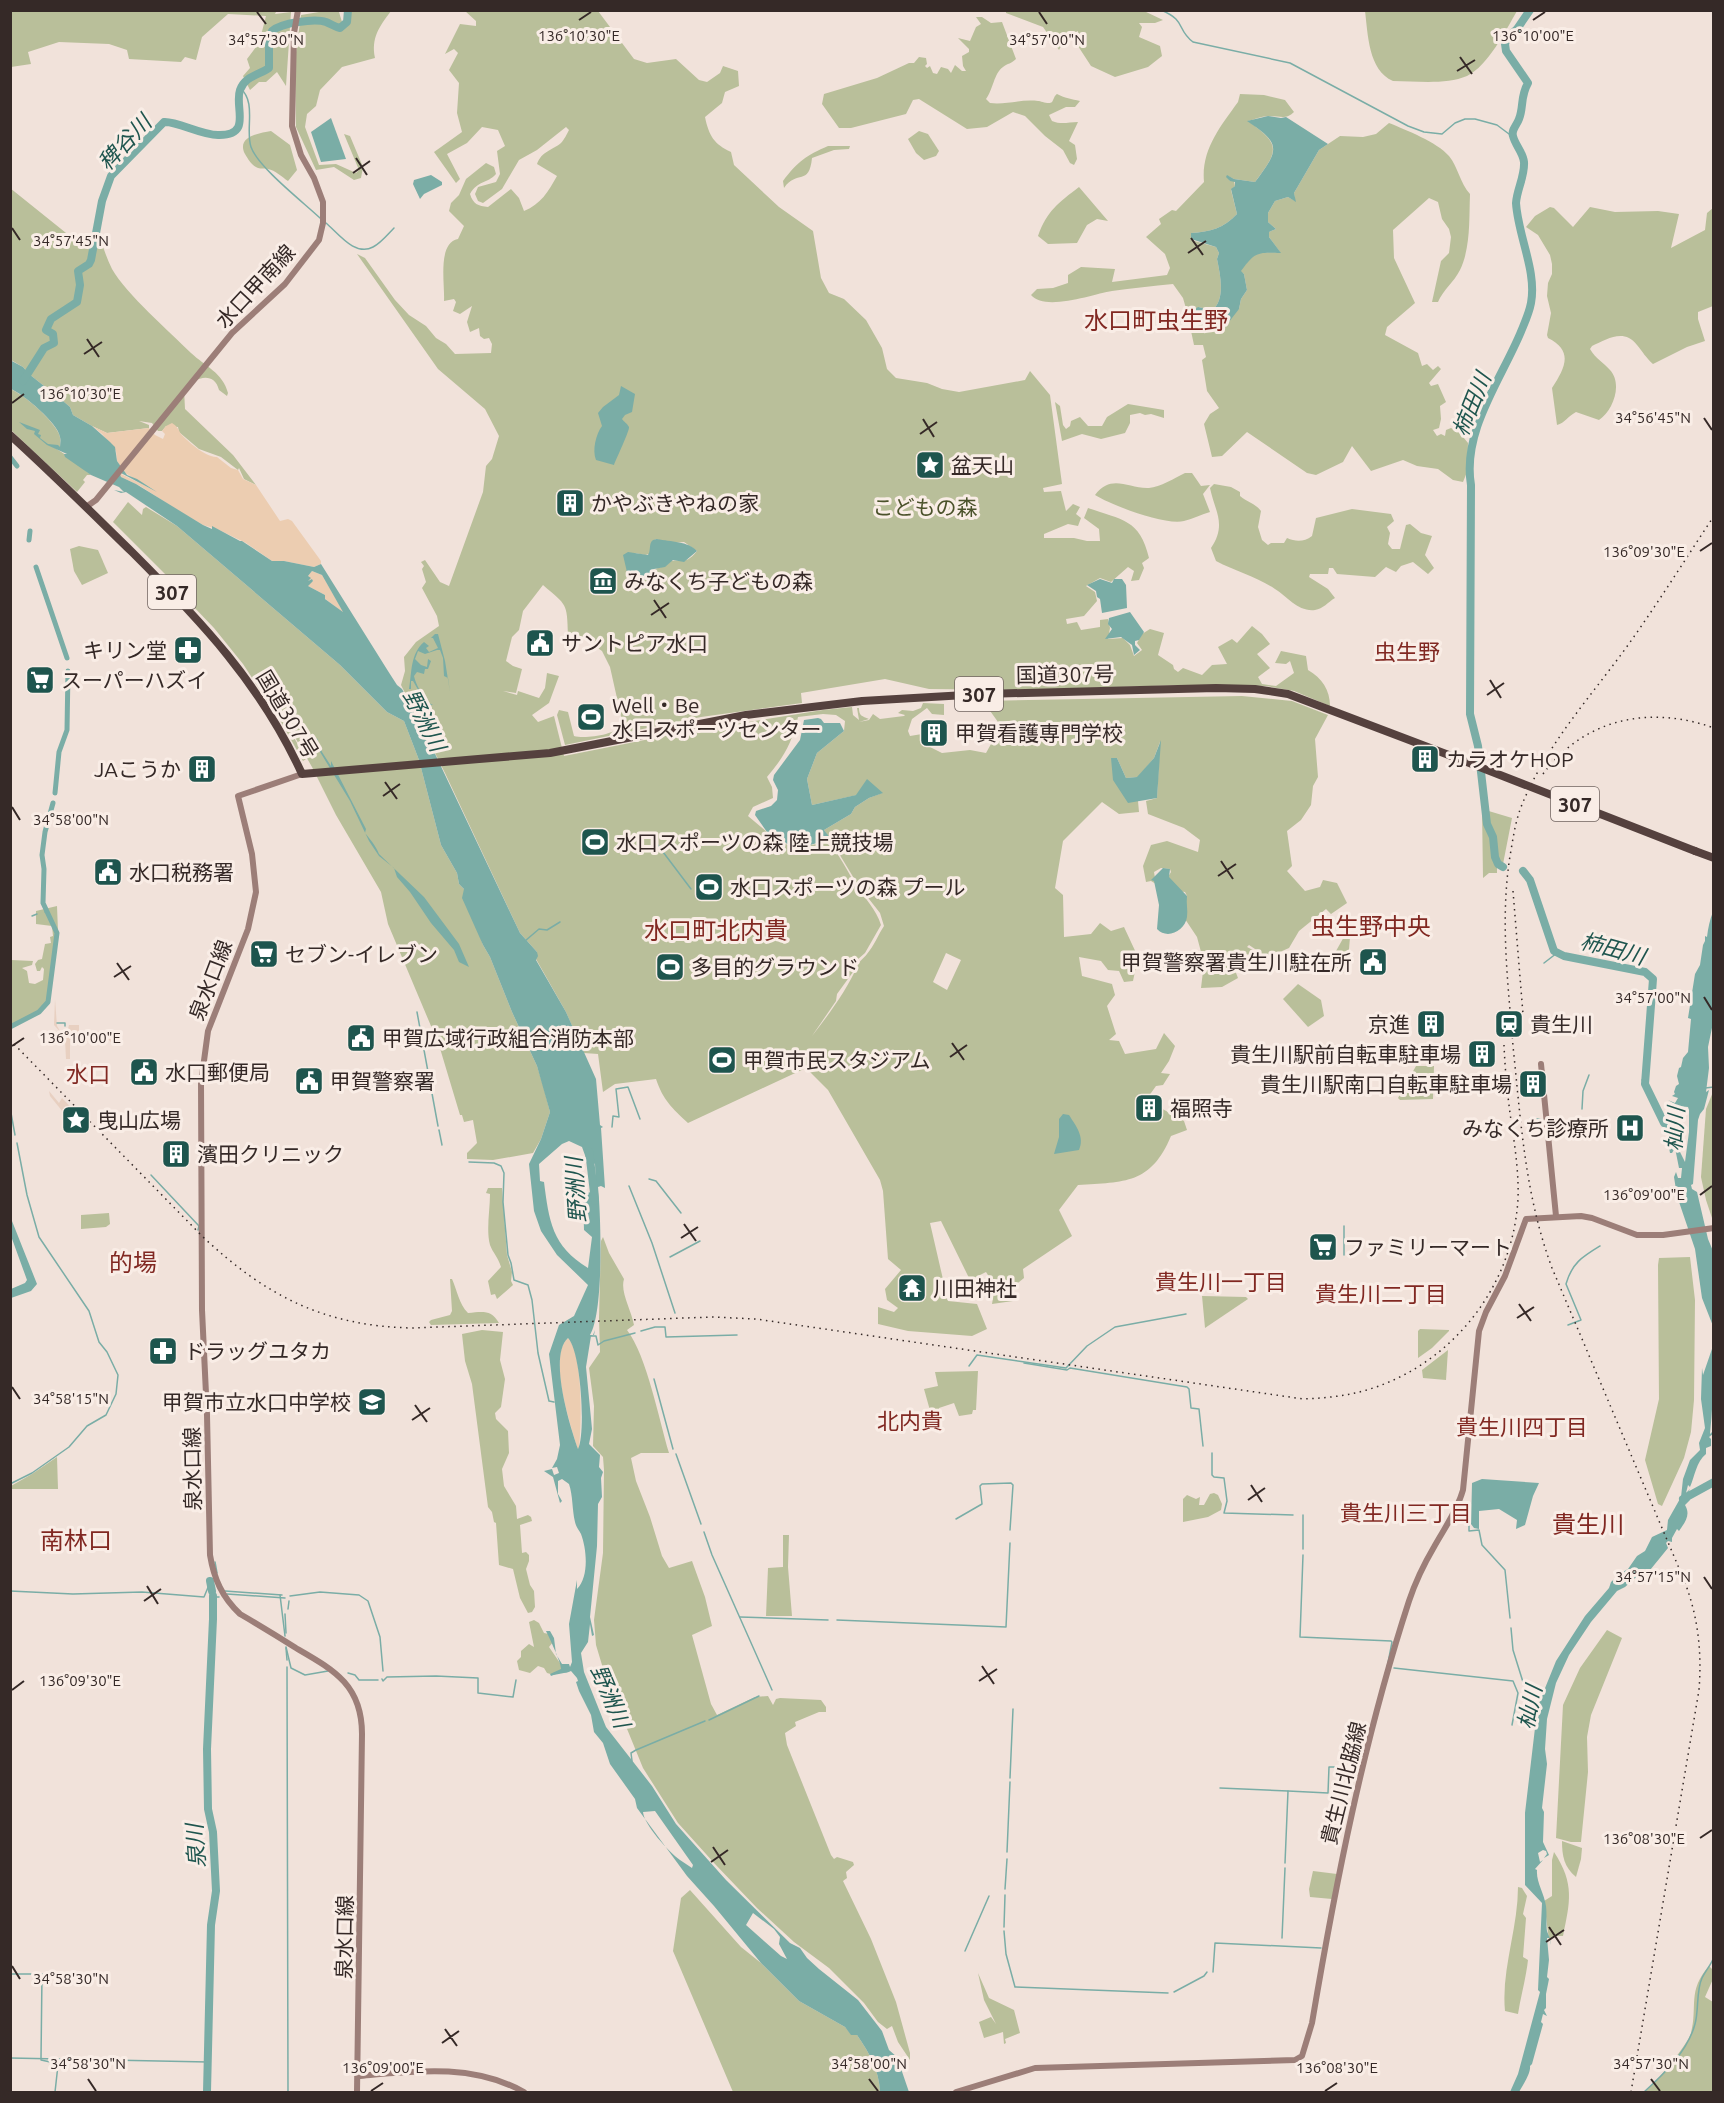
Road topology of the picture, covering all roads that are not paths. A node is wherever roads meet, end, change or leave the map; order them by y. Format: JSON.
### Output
{"nodes":[{"id":1,"x":297,"y":14,"type":"edge"},
{"id":2,"x":10,"y":435,"type":"edge"},
{"id":3,"x":86,"y":507,"type":"junction"},
{"id":4,"x":302,"y":774,"type":"junction"},
{"id":5,"x":1710,"y":856,"type":"edge"},
{"id":6,"x":1541,"y":1064,"type":"dead end"},
{"id":7,"x":1556,"y":1216,"type":"junction"},
{"id":8,"x":1713,"y":1228,"type":"edge"},
{"id":9,"x":358,"y":2076,"type":"junction"},
{"id":10,"x":357,"y":2092,"type":"edge"},
{"id":11,"x":524,"y":2092,"type":"edge"},
{"id":12,"x":956,"y":2092,"type":"edge"}],
"edges":[{"from":1,"to":3,"type":"main road","name":"水口甲南線"},
{"from":2,"to":3,"type":"highway","name":"国道307号","number":"307"},
{"from":3,"to":4,"type":"highway","name":"国道307号","number":"307"},
{"from":4,"to":5,"type":"highway","name":"国道307号","number":"307","bridge":true},
{"from":4,"to":9,"type":"main road","name":"泉水口線"},
{"from":6,"to":7,"type":"main road"},
{"from":7,"to":8,"type":"main road"},
{"from":7,"to":12,"type":"main road","name":"貴生川北脇線"},
{"from":9,"to":10,"type":"main road"},
{"from":9,"to":11,"type":"main road"}]}
